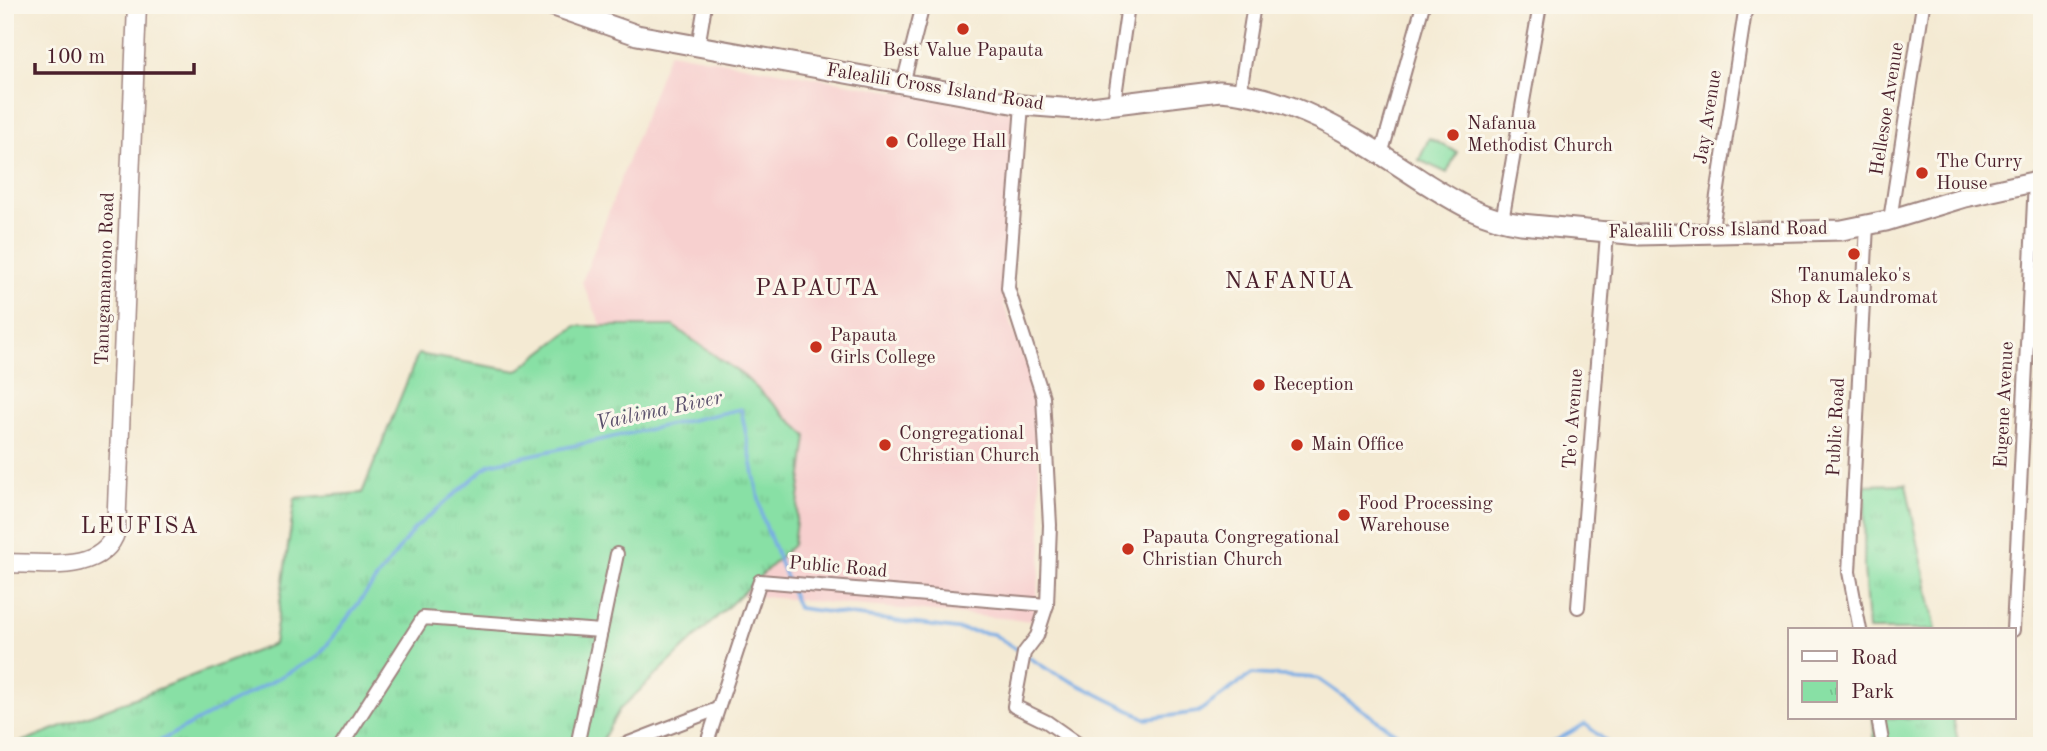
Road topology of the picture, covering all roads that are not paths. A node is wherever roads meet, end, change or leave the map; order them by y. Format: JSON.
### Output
{"nodes":[{"id":1,"x":137,"y":5,"type":"edge"},
{"id":2,"x":551,"y":5,"type":"edge"},
{"id":3,"x":705,"y":5,"type":"edge"},
{"id":4,"x":923,"y":5,"type":"edge"},
{"id":5,"x":1128,"y":5,"type":"edge"},
{"id":6,"x":1254,"y":5,"type":"edge"},
{"id":7,"x":1423,"y":5,"type":"edge"},
{"id":8,"x":1540,"y":5,"type":"edge"},
{"id":9,"x":1746,"y":5,"type":"edge"},
{"id":10,"x":1923,"y":5,"type":"edge"},
{"id":11,"x":698,"y":47,"type":"junction"},
{"id":12,"x":903,"y":84,"type":"junction"},
{"id":13,"x":1240,"y":92,"type":"junction"},
{"id":14,"x":1114,"y":103,"type":"junction"},
{"id":15,"x":1022,"y":105,"type":"junction"},
{"id":16,"x":1381,"y":155,"type":"junction"},
{"id":17,"x":2039,"y":181,"type":"edge"},
{"id":18,"x":1890,"y":220,"type":"junction"},
{"id":19,"x":1502,"y":222,"type":"junction"},
{"id":20,"x":1867,"y":225,"type":"junction"},
{"id":21,"x":1607,"y":234,"type":"junction"},
{"id":22,"x":1711,"y":235,"type":"junction"},
{"id":23,"x":617,"y":555,"type":"dead end"},
{"id":24,"x":5,"y":563,"type":"edge"},
{"id":25,"x":1047,"y":605,"type":"junction"},
{"id":26,"x":1578,"y":607,"type":"dead end"},
{"id":27,"x":1860,"y":628,"type":"edge"},
{"id":28,"x":2013,"y":628,"type":"edge"},
{"id":29,"x":601,"y":631,"type":"junction"},
{"id":30,"x":717,"y":709,"type":"junction"},
{"id":31,"x":1878,"y":720,"type":"edge"},
{"id":32,"x":341,"y":746,"type":"edge"},
{"id":33,"x":577,"y":746,"type":"edge"},
{"id":34,"x":621,"y":746,"type":"edge"},
{"id":35,"x":706,"y":746,"type":"edge"},
{"id":36,"x":1081,"y":746,"type":"edge"},
{"id":37,"x":1883,"y":746,"type":"edge"}],
"edges":[{"from":1,"to":24,"type":"main road","name":"Tanugamanono Road"},
{"from":2,"to":11,"type":"main road","name":"Falealili Cross Island Road"},
{"from":3,"to":11,"type":"street"},
{"from":4,"to":12,"type":"street"},
{"from":5,"to":14,"type":"street"},
{"from":6,"to":13,"type":"street"},
{"from":7,"to":16,"type":"street"},
{"from":8,"to":19,"type":"street"},
{"from":9,"to":22,"type":"street","name":"Jay Avenue"},
{"from":10,"to":18,"type":"street","name":"Hellesoe Avenue"},
{"from":11,"to":12,"type":"main road","name":"Falealili Cross Island Road"},
{"from":12,"to":15,"type":"main road","name":"Falealili Cross Island Road"},
{"from":13,"to":14,"type":"main road","name":"Falealili Cross Island Road"},
{"from":13,"to":16,"type":"main road","name":"Falealili Cross Island Road"},
{"from":14,"to":15,"type":"main road","name":"Falealili Cross Island Road"},
{"from":15,"to":25,"type":"street"},
{"from":16,"to":19,"type":"main road","name":"Falealili Cross Island Road"},
{"from":17,"to":18,"type":"main road","name":"Falealili Cross Island Road"},
{"from":17,"to":28,"type":"street","name":"Eugene Avenue"},
{"from":18,"to":20,"type":"main road","name":"Falealili Cross Island Road"},
{"from":19,"to":21,"type":"main road","name":"Falealili Cross Island Road"},
{"from":20,"to":22,"type":"main road","name":"Falealili Cross Island Road"},
{"from":20,"to":27,"type":"street","name":"Public Road"},
{"from":21,"to":22,"type":"main road","name":"Falealili Cross Island Road"},
{"from":21,"to":26,"type":"street","name":"Te'o Avenue"},
{"from":23,"to":29,"type":"street"},
{"from":25,"to":30,"type":"street","name":"Public Road"},
{"from":25,"to":36,"type":"street"},
{"from":29,"to":32,"type":"street"},
{"from":29,"to":33,"type":"street"},
{"from":30,"to":34,"type":"street"},
{"from":30,"to":35,"type":"street","name":"Public Road"},
{"from":31,"to":37,"type":"street"}]}
